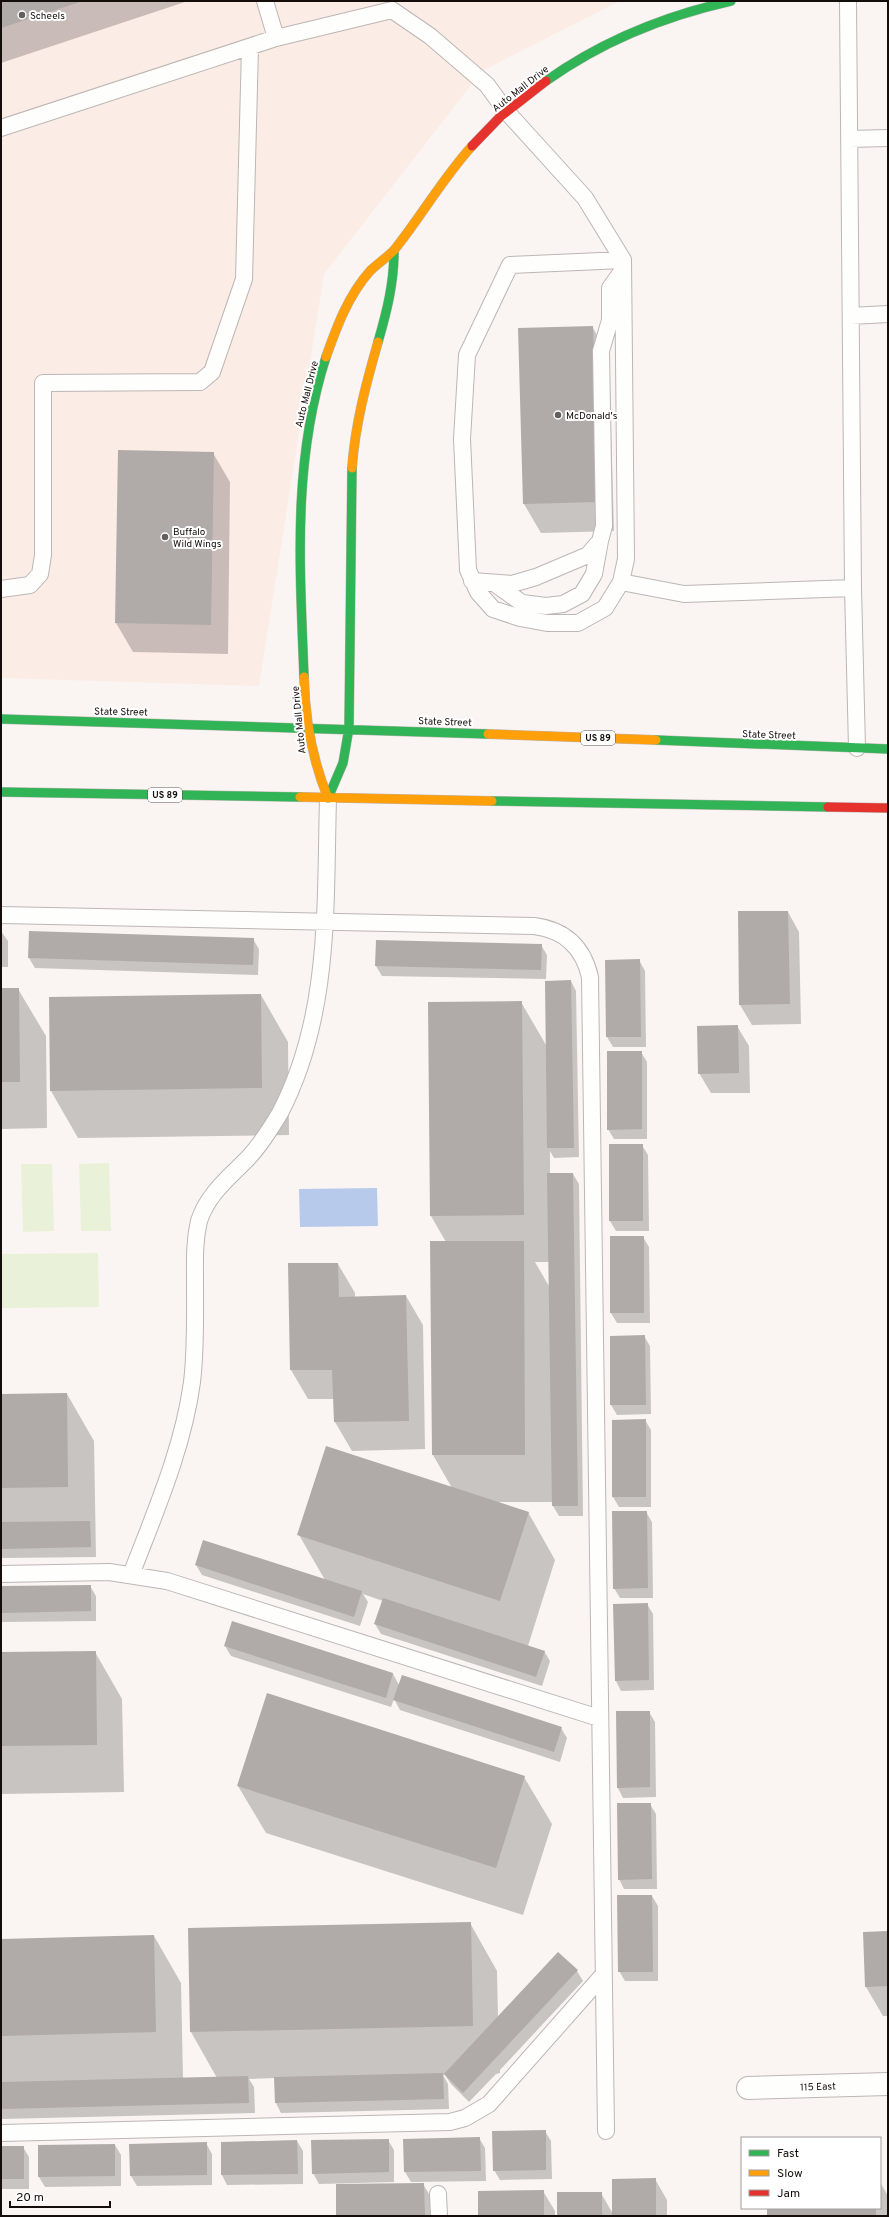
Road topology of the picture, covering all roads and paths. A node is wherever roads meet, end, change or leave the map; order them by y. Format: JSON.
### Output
{"nodes":[{"id":1,"x":265,"y":1,"type":"edge"},
{"id":2,"x":731,"y":1,"type":"edge"},
{"id":3,"x":848,"y":1,"type":"edge"},
{"id":4,"x":276,"y":38,"type":"junction"},
{"id":5,"x":250,"y":47,"type":"junction"},
{"id":6,"x":506,"y":111,"type":"junction"},
{"id":7,"x":1,"y":128,"type":"edge"},
{"id":8,"x":849,"y":138,"type":"junction"},
{"id":9,"x":888,"y":138,"type":"edge"},
{"id":10,"x":394,"y":251,"type":"junction"},
{"id":11,"x":623,"y":265,"type":"junction"},
{"id":12,"x":888,"y":314,"type":"edge"},
{"id":13,"x":851,"y":316,"type":"junction"},
{"id":14,"x":600,"y":540,"type":"junction"},
{"id":15,"x":472,"y":580,"type":"junction"},
{"id":16,"x":621,"y":582,"type":"junction"},
{"id":17,"x":494,"y":583,"type":"junction"},
{"id":18,"x":853,"y":588,"type":"junction"},
{"id":19,"x":1,"y":589,"type":"edge"},
{"id":20,"x":1,"y":719,"type":"edge"},
{"id":21,"x":308,"y":726,"type":"junction"},
{"id":22,"x":348,"y":728,"type":"junction"},
{"id":23,"x":857,"y":748,"type":"junction"},
{"id":24,"x":888,"y":749,"type":"edge"},
{"id":25,"x":1,"y":792,"type":"edge"},
{"id":26,"x":328,"y":798,"type":"junction"},
{"id":27,"x":888,"y":808,"type":"edge"},
{"id":28,"x":1,"y":915,"type":"edge"},
{"id":29,"x":325,"y":922,"type":"junction"},
{"id":30,"x":1,"y":1574,"type":"edge"},
{"id":31,"x":131,"y":1574,"type":"junction"},
{"id":32,"x":599,"y":1718,"type":"junction"},
{"id":33,"x":602,"y":1975,"type":"junction"},
{"id":34,"x":888,"y":2084,"type":"edge"},
{"id":35,"x":748,"y":2088,"type":"dead end"},
{"id":36,"x":606,"y":2131,"type":"dead end"},
{"id":37,"x":1,"y":2133,"type":"edge"},
{"id":38,"x":438,"y":2194,"type":"dead end"},
{"id":39,"x":438,"y":2216,"type":"edge"}],
"edges":[{"from":1,"to":4,"type":"lane"},
{"from":2,"to":6,"type":"main road","name":"Auto Mall Drive"},
{"from":3,"to":8,"type":"lane"},
{"from":4,"to":5,"type":"lane"},
{"from":4,"to":6,"type":"lane"},
{"from":5,"to":7,"type":"lane"},
{"from":5,"to":19,"type":"lane"},
{"from":6,"to":10,"type":"main road","name":"Auto Mall Drive"},
{"from":6,"to":11,"type":"lane"},
{"from":8,"to":9,"type":"lane"},
{"from":8,"to":13,"type":"lane"},
{"from":10,"to":21,"type":"main road","name":"Auto Mall Drive"},
{"from":10,"to":22,"type":"main road"},
{"from":11,"to":14,"type":"lane"},
{"from":11,"to":15,"type":"lane"},
{"from":11,"to":16,"type":"lane"},
{"from":12,"to":13,"type":"lane"},
{"from":13,"to":18,"type":"lane"},
{"from":14,"to":17,"type":"lane"},
{"from":14,"to":17,"type":"lane"},
{"from":15,"to":16,"type":"lane"},
{"from":15,"to":17,"type":"lane"},
{"from":16,"to":18,"type":"lane"},
{"from":18,"to":23,"type":"lane"},
{"from":20,"to":21,"type":"main road","name":"State Street","number":"US 89"},
{"from":21,"to":22,"type":"main road","name":"State Street","number":"US 89"},
{"from":21,"to":26,"type":"main road","name":"Auto Mall Drive"},
{"from":22,"to":23,"type":"main road","name":"State Street","number":"US 89"},
{"from":22,"to":26,"type":"main road"},
{"from":23,"to":24,"type":"main road","name":"State Street","number":"US 89"},
{"from":25,"to":26,"type":"main road","number":"US 89"},
{"from":26,"to":27,"type":"main road","number":"US 89"},
{"from":26,"to":29,"type":"lane"},
{"from":28,"to":29,"type":"lane"},
{"from":29,"to":31,"type":"lane"},
{"from":29,"to":32,"type":"lane"},
{"from":30,"to":31,"type":"lane"},
{"from":31,"to":32,"type":"lane"},
{"from":32,"to":33,"type":"lane"},
{"from":33,"to":36,"type":"lane"},
{"from":33,"to":37,"type":"lane"},
{"from":34,"to":35,"type":"street","name":"115 East"},
{"from":38,"to":39,"type":"lane"}]}
